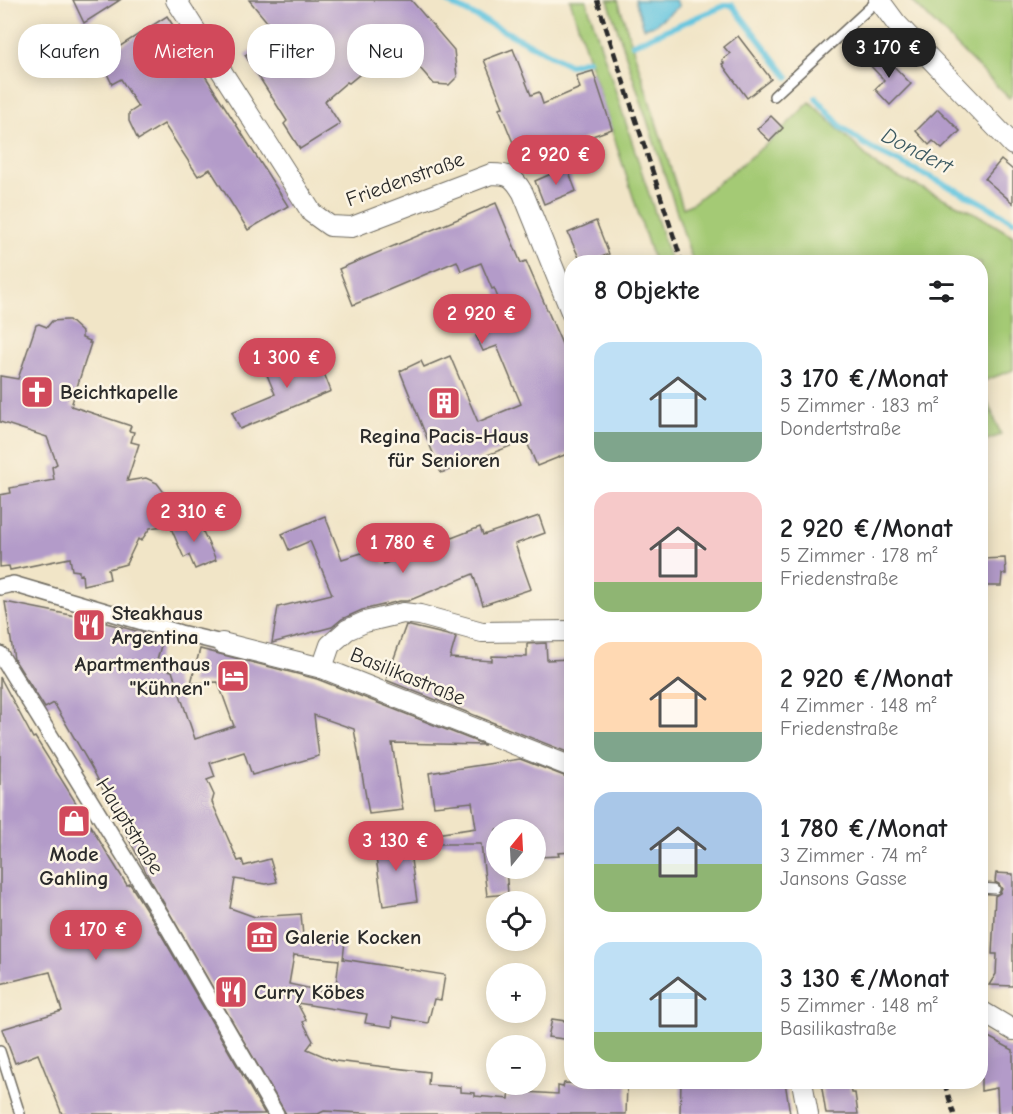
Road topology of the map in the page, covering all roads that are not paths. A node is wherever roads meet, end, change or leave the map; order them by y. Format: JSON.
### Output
{"nodes":[{"id":1,"x":176,"y":0,"type":"edge"},
{"id":2,"x":878,"y":0,"type":"edge"},
{"id":3,"x":774,"y":96,"type":"dead end"},
{"id":4,"x":1013,"y":145,"type":"edge"},
{"id":5,"x":564,"y":294,"type":"edge"},
{"id":6,"x":0,"y":587,"type":"edge"},
{"id":7,"x":564,"y":631,"type":"edge"},
{"id":8,"x":222,"y":643,"type":"joint"},
{"id":9,"x":0,"y":654,"type":"edge"},
{"id":10,"x":322,"y":668,"type":"junction"},
{"id":11,"x":564,"y":764,"type":"edge"},
{"id":12,"x":988,"y":888,"type":"edge"},
{"id":13,"x":995,"y":889,"type":"dead end"},
{"id":14,"x":988,"y":1015,"type":"edge"},
{"id":15,"x":1013,"y":1030,"type":"edge"},
{"id":16,"x":0,"y":1051,"type":"edge"},
{"id":17,"x":803,"y":1089,"type":"edge"},
{"id":18,"x":20,"y":1114,"type":"edge"},
{"id":19,"x":276,"y":1114,"type":"edge"},
{"id":20,"x":808,"y":1114,"type":"edge"}],
"edges":[{"from":1,"to":5,"type":"street","name":"Friedenstraße"},
{"from":2,"to":3,"type":"lane"},
{"from":2,"to":4,"type":"street"},
{"from":6,"to":8,"type":"street"},
{"from":7,"to":10,"type":"street"},
{"from":8,"to":10,"type":"street","name":"Basilikastraße"},
{"from":9,"to":19,"type":"street","name":"Hauptstraße"},
{"from":10,"to":11,"type":"street","name":"Basilikastraße"},
{"from":12,"to":13,"type":"lane"},
{"from":14,"to":15,"type":"street"},
{"from":16,"to":18,"type":"lane"},
{"from":17,"to":20,"type":"street"}]}
